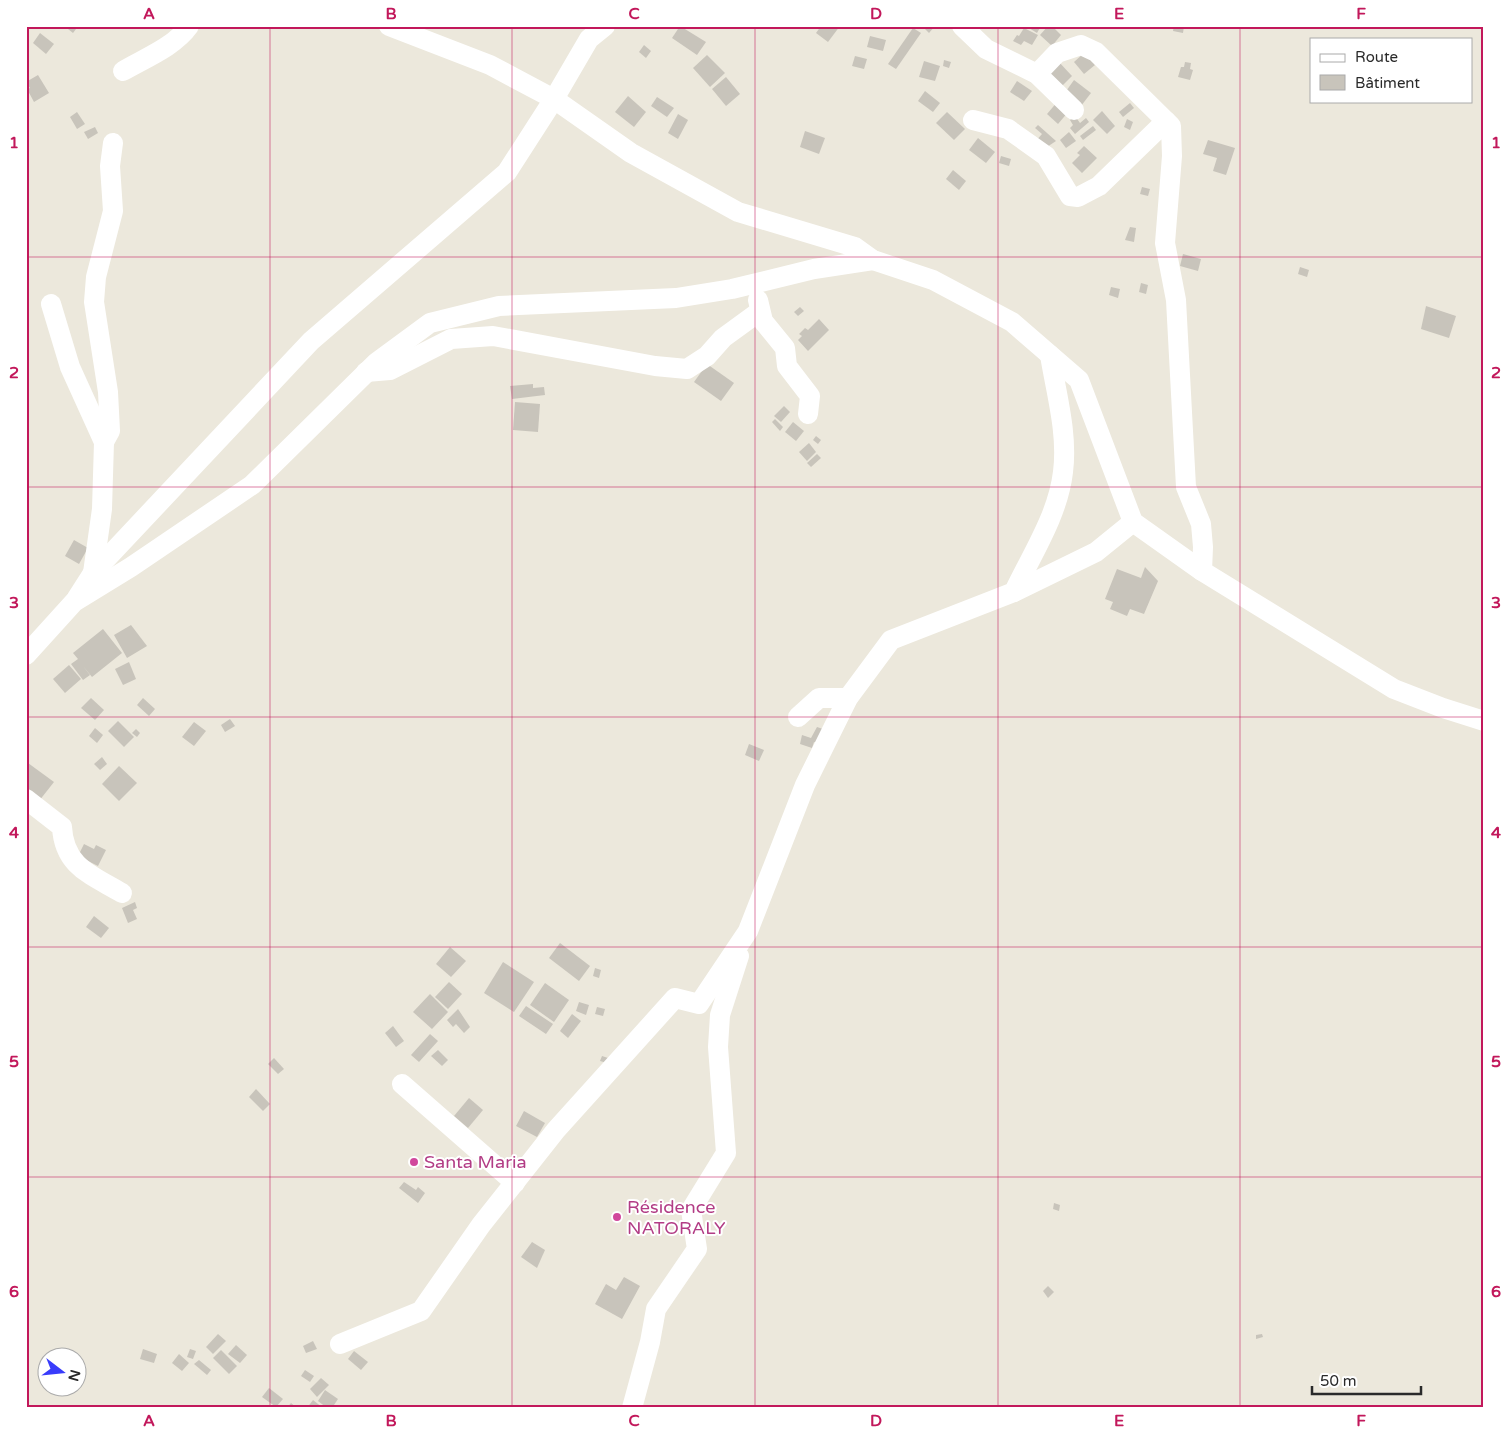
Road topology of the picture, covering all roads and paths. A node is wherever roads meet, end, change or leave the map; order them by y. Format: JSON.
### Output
{"nodes":[{"id":1,"x":189,"y":26,"type":"edge"},
{"id":2,"x":389,"y":26,"type":"edge"},
{"id":3,"x":605,"y":26,"type":"edge"},
{"id":4,"x":962,"y":26,"type":"edge"},
{"id":5,"x":122,"y":71,"type":"dead end"},
{"id":6,"x":1038,"y":74,"type":"junction"},
{"id":7,"x":554,"y":99,"type":"junction"},
{"id":8,"x":1074,"y":110,"type":"dead end"},
{"id":9,"x":973,"y":120,"type":"dead end"},
{"id":10,"x":1166,"y":120,"type":"junction"},
{"id":11,"x":113,"y":143,"type":"dead end"},
{"id":12,"x":874,"y":260,"type":"junction"},
{"id":13,"x":755,"y":284,"type":"junction"},
{"id":14,"x":52,"y":304,"type":"dead end"},
{"id":15,"x":760,"y":311,"type":"junction"},
{"id":16,"x":1050,"y":355,"type":"junction"},
{"id":17,"x":366,"y":372,"type":"junction"},
{"id":18,"x":808,"y":414,"type":"dead end"},
{"id":19,"x":104,"y":442,"type":"junction"},
{"id":20,"x":1133,"y":522,"type":"junction"},
{"id":21,"x":1202,"y":571,"type":"junction"},
{"id":22,"x":93,"y":573,"type":"junction"},
{"id":23,"x":1014,"y":592,"type":"junction"},
{"id":24,"x":74,"y":602,"type":"junction"},
{"id":25,"x":26,"y":655,"type":"edge"},
{"id":26,"x":848,"y":698,"type":"junction"},
{"id":27,"x":798,"y":717,"type":"dead end"},
{"id":28,"x":1482,"y":719,"type":"edge"},
{"id":29,"x":26,"y":799,"type":"edge"},
{"id":30,"x":122,"y":893,"type":"dead end"},
{"id":31,"x":748,"y":931,"type":"junction"},
{"id":32,"x":402,"y":1084,"type":"dead end"},
{"id":33,"x":514,"y":1183,"type":"junction"},
{"id":34,"x":340,"y":1344,"type":"dead end"},
{"id":35,"x":632,"y":1408,"type":"edge"}],
"edges":[{"from":1,"to":5,"type":"street"},
{"from":2,"to":7,"type":"street"},
{"from":3,"to":7,"type":"street"},
{"from":4,"to":6,"type":"street"},
{"from":6,"to":8,"type":"street"},
{"from":6,"to":10,"type":"street"},
{"from":7,"to":12,"type":"street"},
{"from":7,"to":22,"type":"street"},
{"from":9,"to":10,"type":"street"},
{"from":10,"to":21,"type":"street"},
{"from":11,"to":19,"type":"street"},
{"from":12,"to":13,"type":"street"},
{"from":12,"to":16,"type":"street"},
{"from":13,"to":15,"type":"street"},
{"from":13,"to":17,"type":"street"},
{"from":14,"to":19,"type":"street"},
{"from":15,"to":17,"type":"street"},
{"from":15,"to":18,"type":"street"},
{"from":16,"to":20,"type":"street"},
{"from":16,"to":23,"type":"street"},
{"from":17,"to":24,"type":"street"},
{"from":19,"to":22,"type":"street"},
{"from":20,"to":21,"type":"street"},
{"from":20,"to":23,"type":"street"},
{"from":21,"to":28,"type":"street"},
{"from":22,"to":24,"type":"street"},
{"from":23,"to":26,"type":"street"},
{"from":24,"to":25,"type":"street"},
{"from":26,"to":27,"type":"street"},
{"from":26,"to":31,"type":"street"},
{"from":29,"to":30,"type":"street"},
{"from":31,"to":33,"type":"street"},
{"from":31,"to":35,"type":"street"},
{"from":32,"to":33,"type":"street"},
{"from":33,"to":34,"type":"street"}]}
